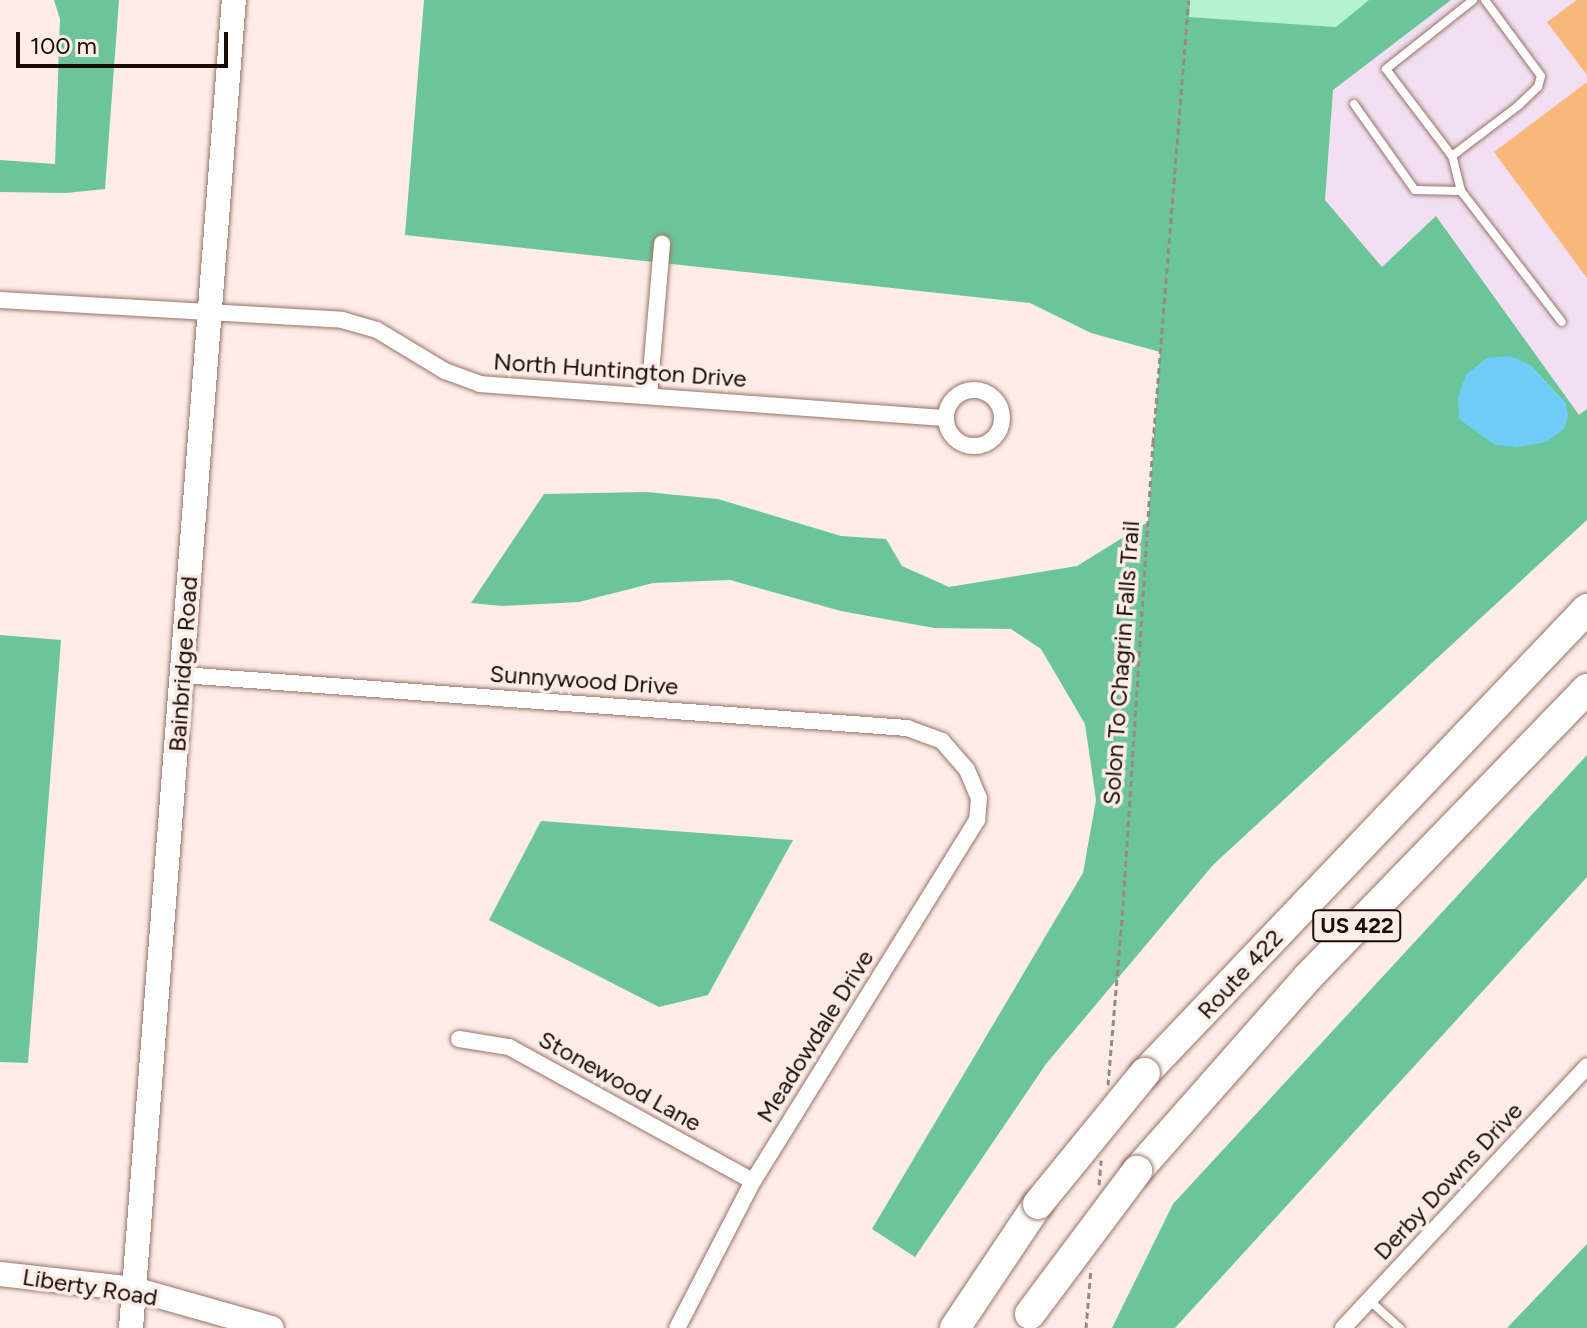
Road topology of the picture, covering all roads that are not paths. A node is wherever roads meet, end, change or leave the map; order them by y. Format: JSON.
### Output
{"nodes":[{"id":1,"x":234,"y":0,"type":"edge"},
{"id":2,"x":1473,"y":0,"type":"edge"},
{"id":3,"x":1485,"y":0,"type":"edge"},
{"id":4,"x":1354,"y":104,"type":"dead end"},
{"id":5,"x":1452,"y":156,"type":"junction"},
{"id":6,"x":1461,"y":191,"type":"junction"},
{"id":7,"x":662,"y":244,"type":"dead end"},
{"id":8,"x":0,"y":300,"type":"edge"},
{"id":9,"x":210,"y":313,"type":"junction"},
{"id":10,"x":1562,"y":322,"type":"dead end"},
{"id":11,"x":649,"y":396,"type":"junction"},
{"id":12,"x":946,"y":418,"type":"dead end"},
{"id":13,"x":1587,"y":609,"type":"edge"},
{"id":14,"x":182,"y":675,"type":"junction"},
{"id":15,"x":1587,"y":689,"type":"edge"},
{"id":16,"x":967,"y":770,"type":"joint"},
{"id":17,"x":459,"y":1039,"type":"dead end"},
{"id":18,"x":1587,"y":1066,"type":"edge"},
{"id":19,"x":753,"y":1181,"type":"junction"},
{"id":20,"x":0,"y":1274,"type":"edge"},
{"id":21,"x":134,"y":1289,"type":"junction"},
{"id":22,"x":1369,"y":1300,"type":"junction"},
{"id":23,"x":1026,"y":1321,"type":"edge"},
{"id":24,"x":131,"y":1328,"type":"edge"},
{"id":25,"x":272,"y":1328,"type":"edge"},
{"id":26,"x":677,"y":1328,"type":"edge"},
{"id":27,"x":955,"y":1328,"type":"edge"},
{"id":28,"x":1343,"y":1328,"type":"edge"},
{"id":29,"x":1400,"y":1328,"type":"edge"}],
"edges":[{"from":1,"to":9,"type":"street","name":"Bainbridge Road"},
{"from":2,"to":5,"type":"lane"},
{"from":3,"to":5,"type":"lane"},
{"from":4,"to":6,"type":"lane"},
{"from":5,"to":6,"type":"lane"},
{"from":6,"to":10,"type":"lane"},
{"from":7,"to":11,"type":"street"},
{"from":8,"to":9,"type":"street","name":"North Huntington Drive"},
{"from":9,"to":11,"type":"street","name":"North Huntington Drive"},
{"from":9,"to":14,"type":"street","name":"Bainbridge Road"},
{"from":11,"to":12,"type":"street","name":"North Huntington Drive"},
{"from":13,"to":27,"type":"highway","name":"Route 422","number":"US 422","bridge":true},
{"from":14,"to":16,"type":"street","name":"Sunnywood Drive"},
{"from":14,"to":21,"type":"street","name":"Bainbridge Road"},
{"from":15,"to":23,"type":"highway","number":"US 422","bridge":true},
{"from":16,"to":19,"type":"street","name":"Meadowdale Drive"},
{"from":17,"to":19,"type":"street","name":"Stonewood Lane"},
{"from":18,"to":22,"type":"street","name":"Derby Downs Drive"},
{"from":19,"to":26,"type":"street","name":"Meadowdale Drive"},
{"from":20,"to":21,"type":"street","name":"Liberty Road"},
{"from":21,"to":24,"type":"street","name":"Bainbridge Road"},
{"from":21,"to":25,"type":"street","name":"Liberty Road"},
{"from":22,"to":28,"type":"street","name":"Derby Downs Drive"},
{"from":22,"to":29,"type":"lane"}]}
